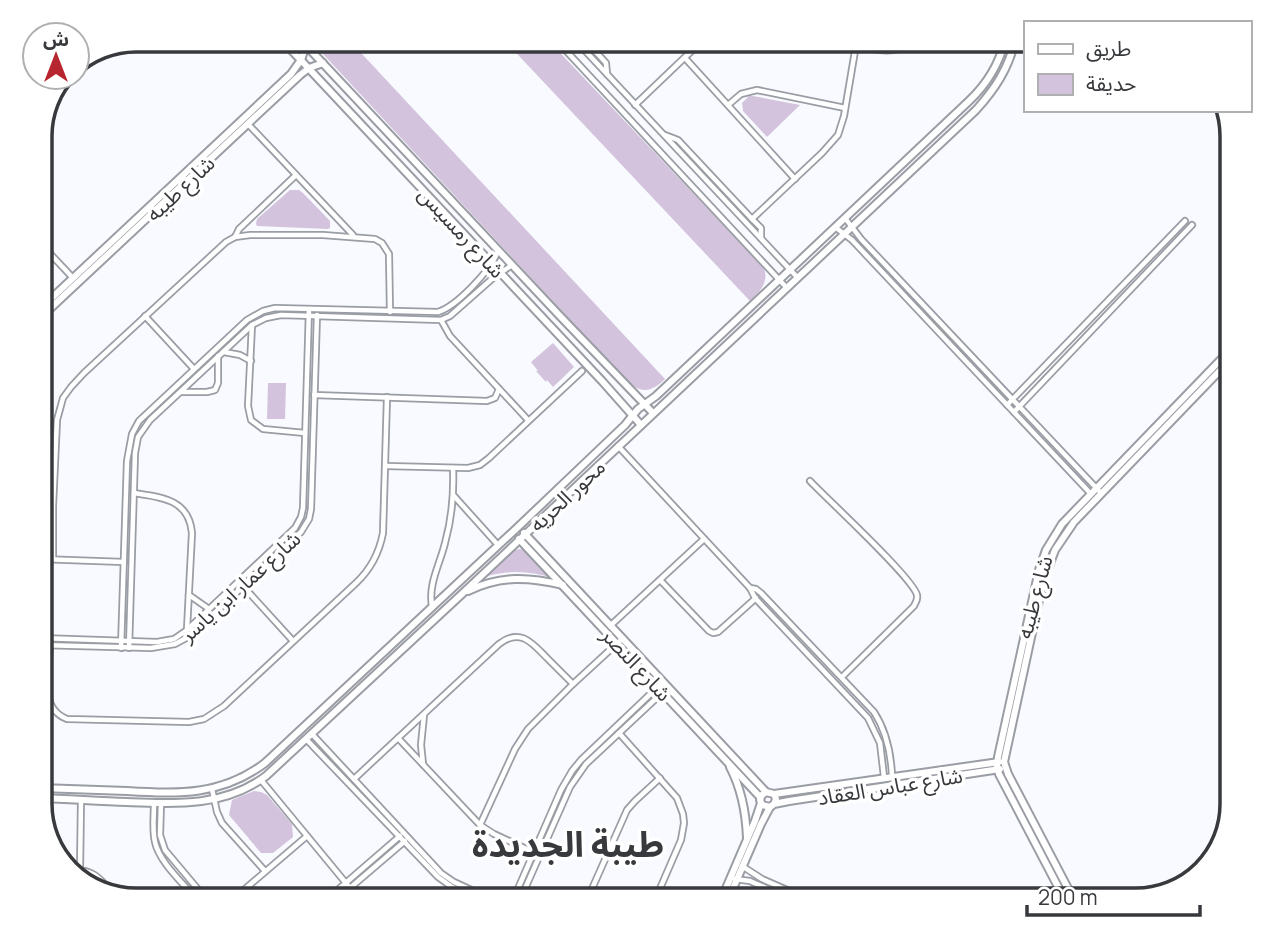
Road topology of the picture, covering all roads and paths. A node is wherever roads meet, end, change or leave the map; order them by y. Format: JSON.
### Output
{"nodes":[{"id":1,"x":294,"y":53,"type":"edge"},
{"id":2,"x":302,"y":53,"type":"edge"},
{"id":3,"x":314,"y":53,"type":"edge"},
{"id":4,"x":568,"y":53,"type":"edge"},
{"id":5,"x":587,"y":53,"type":"edge"},
{"id":6,"x":597,"y":53,"type":"edge"},
{"id":7,"x":690,"y":53,"type":"edge"},
{"id":8,"x":855,"y":53,"type":"edge"},
{"id":9,"x":1001,"y":53,"type":"edge"},
{"id":10,"x":1011,"y":53,"type":"edge"},
{"id":11,"x":685,"y":58,"type":"junction"},
{"id":12,"x":301,"y":60,"type":"junction"},
{"id":13,"x":323,"y":63,"type":"junction"},
{"id":14,"x":309,"y":68,"type":"junction"},
{"id":15,"x":607,"y":75,"type":"junction"},
{"id":16,"x":635,"y":105,"type":"junction"},
{"id":17,"x":728,"y":105,"type":"junction"},
{"id":18,"x":845,"y":108,"type":"junction"},
{"id":19,"x":248,"y":124,"type":"junction"},
{"id":20,"x":664,"y":135,"type":"junction"},
{"id":21,"x":296,"y":175,"type":"junction"},
{"id":22,"x":795,"y":179,"type":"junction"},
{"id":23,"x":845,"y":218,"type":"junction"},
{"id":24,"x":752,"y":219,"type":"junction"},
{"id":25,"x":1185,"y":221,"type":"dead end"},
{"id":26,"x":138,"y":222,"type":"junction"},
{"id":27,"x":1192,"y":225,"type":"dead end"},
{"id":28,"x":851,"y":226,"type":"junction"},
{"id":29,"x":835,"y":227,"type":"junction"},
{"id":30,"x":844,"y":233,"type":"junction"},
{"id":31,"x":354,"y":236,"type":"junction"},
{"id":32,"x":232,"y":238,"type":"junction"},
{"id":33,"x":761,"y":239,"type":"junction"},
{"id":34,"x":234,"y":246,"type":"dead end"},
{"id":35,"x":498,"y":250,"type":"junction"},
{"id":36,"x":53,"y":257,"type":"edge"},
{"id":37,"x":492,"y":264,"type":"junction"},
{"id":38,"x":513,"y":265,"type":"junction"},
{"id":39,"x":790,"y":270,"type":"junction"},
{"id":40,"x":501,"y":273,"type":"junction"},
{"id":41,"x":797,"y":277,"type":"junction"},
{"id":42,"x":73,"y":278,"type":"junction"},
{"id":43,"x":779,"y":280,"type":"junction"},
{"id":44,"x":786,"y":287,"type":"junction"},
{"id":45,"x":53,"y":297,"type":"edge"},
{"id":46,"x":53,"y":305,"type":"edge"},
{"id":47,"x":309,"y":309,"type":"junction"},
{"id":48,"x":317,"y":309,"type":"junction"},
{"id":49,"x":390,"y":312,"type":"junction"},
{"id":50,"x":145,"y":316,"type":"junction"},
{"id":51,"x":309,"y":316,"type":"junction"},
{"id":52,"x":317,"y":317,"type":"junction"},
{"id":53,"x":441,"y":320,"type":"junction"},
{"id":54,"x":252,"y":325,"type":"junction"},
{"id":55,"x":223,"y":351,"type":"junction"},
{"id":56,"x":218,"y":356,"type":"junction"},
{"id":57,"x":251,"y":361,"type":"junction"},
{"id":58,"x":1220,"y":362,"type":"edge"},
{"id":59,"x":194,"y":369,"type":"junction"},
{"id":60,"x":1220,"y":369,"type":"edge"},
{"id":61,"x":582,"y":371,"type":"dead end"},
{"id":62,"x":499,"y":389,"type":"junction"},
{"id":63,"x":180,"y":392,"type":"junction"},
{"id":64,"x":314,"y":395,"type":"junction"},
{"id":65,"x":387,"y":397,"type":"junction"},
{"id":66,"x":1188,"y":399,"type":"junction"},
{"id":67,"x":1013,"y":400,"type":"junction"},
{"id":68,"x":645,"y":404,"type":"junction"},
{"id":69,"x":1007,"y":405,"type":"junction"},
{"id":70,"x":1020,"y":406,"type":"junction"},
{"id":71,"x":1014,"y":412,"type":"junction"},
{"id":72,"x":653,"y":413,"type":"junction"},
{"id":73,"x":632,"y":415,"type":"junction"},
{"id":74,"x":528,"y":420,"type":"junction"},
{"id":75,"x":641,"y":425,"type":"junction"},
{"id":76,"x":305,"y":433,"type":"junction"},
{"id":77,"x":618,"y":446,"type":"junction"},
{"id":78,"x":600,"y":449,"type":"junction"},
{"id":79,"x":607,"y":457,"type":"junction"},
{"id":80,"x":385,"y":466,"type":"junction"},
{"id":81,"x":453,"y":467,"type":"junction"},
{"id":82,"x":810,"y":481,"type":"dead end"},
{"id":83,"x":1099,"y":490,"type":"junction"},
{"id":84,"x":134,"y":493,"type":"junction"},
{"id":85,"x":453,"y":496,"type":"junction"},
{"id":86,"x":1093,"y":496,"type":"junction"},
{"id":87,"x":515,"y":529,"type":"junction"},
{"id":88,"x":522,"y":537,"type":"junction"},
{"id":89,"x":704,"y":538,"type":"junction"},
{"id":90,"x":498,"y":545,"type":"junction"},
{"id":91,"x":53,"y":559,"type":"joint"},
{"id":92,"x":124,"y":562,"type":"junction"},
{"id":93,"x":660,"y":580,"type":"junction"},
{"id":94,"x":566,"y":583,"type":"junction"},
{"id":95,"x":243,"y":586,"type":"junction"},
{"id":96,"x":750,"y":588,"type":"junction"},
{"id":97,"x":463,"y":593,"type":"junction"},
{"id":98,"x":761,"y":593,"type":"junction"},
{"id":99,"x":189,"y":595,"type":"junction"},
{"id":100,"x":755,"y":598,"type":"junction"},
{"id":101,"x":432,"y":607,"type":"junction"},
{"id":102,"x":209,"y":609,"type":"junction"},
{"id":103,"x":608,"y":628,"type":"junction"},
{"id":104,"x":187,"y":630,"type":"junction"},
{"id":105,"x":53,"y":638,"type":"edge"},
{"id":106,"x":121,"y":641,"type":"junction"},
{"id":107,"x":129,"y":641,"type":"junction"},
{"id":108,"x":293,"y":641,"type":"junction"},
{"id":109,"x":620,"y":641,"type":"junction"},
{"id":110,"x":53,"y":646,"type":"edge"},
{"id":111,"x":121,"y":648,"type":"junction"},
{"id":112,"x":129,"y":648,"type":"junction"},
{"id":113,"x":842,"y":677,"type":"junction"},
{"id":114,"x":573,"y":684,"type":"junction"},
{"id":115,"x":663,"y":687,"type":"junction"},
{"id":116,"x":53,"y":710,"type":"edge"},
{"id":117,"x":424,"y":715,"type":"junction"},
{"id":118,"x":619,"y":733,"type":"junction"},
{"id":119,"x":309,"y":737,"type":"junction"},
{"id":120,"x":398,"y":738,"type":"junction"},
{"id":121,"x":727,"y":759,"type":"junction"},
{"id":122,"x":423,"y":765,"type":"junction"},
{"id":123,"x":1001,"y":766,"type":"junction"},
{"id":124,"x":888,"y":777,"type":"junction"},
{"id":125,"x":660,"y":778,"type":"junction"},
{"id":126,"x":261,"y":779,"type":"junction"},
{"id":127,"x":354,"y":779,"type":"junction"},
{"id":128,"x":53,"y":789,"type":"edge"},
{"id":129,"x":212,"y":789,"type":"junction"},
{"id":130,"x":765,"y":796,"type":"junction"},
{"id":131,"x":53,"y":799,"type":"edge"},
{"id":132,"x":214,"y":799,"type":"junction"},
{"id":133,"x":81,"y":800,"type":"junction"},
{"id":134,"x":158,"y":803,"type":"junction"},
{"id":135,"x":772,"y":806,"type":"junction"},
{"id":136,"x":480,"y":825,"type":"junction"},
{"id":137,"x":402,"y":835,"type":"junction"},
{"id":138,"x":307,"y":836,"type":"junction"},
{"id":139,"x":406,"y":840,"type":"junction"},
{"id":140,"x":747,"y":840,"type":"junction"},
{"id":141,"x":535,"y":853,"type":"junction"},
{"id":142,"x":740,"y":864,"type":"junction"},
{"id":143,"x":80,"y":865,"type":"edge"},
{"id":144,"x":265,"y":871,"type":"junction"},
{"id":145,"x":734,"y":879,"type":"junction"},
{"id":146,"x":346,"y":883,"type":"junction"},
{"id":147,"x":187,"y":888,"type":"edge"},
{"id":148,"x":197,"y":888,"type":"edge"},
{"id":149,"x":246,"y":888,"type":"edge"},
{"id":150,"x":340,"y":888,"type":"edge"},
{"id":151,"x":350,"y":888,"type":"joint"},
{"id":152,"x":455,"y":888,"type":"edge"},
{"id":153,"x":466,"y":888,"type":"edge"},
{"id":154,"x":519,"y":888,"type":"edge"},
{"id":155,"x":525,"y":888,"type":"edge"},
{"id":156,"x":592,"y":888,"type":"edge"},
{"id":157,"x":660,"y":888,"type":"edge"},
{"id":158,"x":728,"y":888,"type":"edge"},
{"id":159,"x":731,"y":888,"type":"edge"},
{"id":160,"x":766,"y":888,"type":"edge"},
{"id":161,"x":783,"y":888,"type":"edge"},
{"id":162,"x":1059,"y":888,"type":"edge"},
{"id":163,"x":1067,"y":888,"type":"edge"}],
"edges":[{"from":1,"to":12,"type":"main road","name":"شارع رمسيس"},
{"from":2,"to":12,"type":"main road","name":"شارع طيبه"},
{"from":3,"to":13,"type":"main road","name":"شارع رمسيس"},
{"from":4,"to":43,"type":"street"},
{"from":5,"to":15,"type":"street"},
{"from":6,"to":15,"type":"street"},
{"from":7,"to":11,"type":"street"},
{"from":8,"to":18,"type":"street"},
{"from":9,"to":23,"type":"main road","name":"محور الحريه"},
{"from":10,"to":28,"type":"main road","name":"محور الحريه"},
{"from":11,"to":16,"type":"street"},
{"from":11,"to":17,"type":"street"},
{"from":12,"to":14,"type":"main road","name":"شارع رمسيس"},
{"from":12,"to":26,"type":"main road","name":"شارع طيبه"},
{"from":13,"to":14,"type":"main road","name":"شارع طيبه"},
{"from":13,"to":35,"type":"main road","name":"شارع رمسيس"},
{"from":14,"to":19,"type":"main road","name":"شارع طيبه"},
{"from":14,"to":37,"type":"main road","name":"شارع رمسيس"},
{"from":15,"to":16,"type":"street"},
{"from":16,"to":20,"type":"street"},
{"from":17,"to":18,"type":"street"},
{"from":17,"to":22,"type":"street"},
{"from":18,"to":22,"type":"street"},
{"from":19,"to":21,"type":"street"},
{"from":19,"to":26,"type":"main road","name":"شارع طيبه"},
{"from":20,"to":24,"type":"street"},
{"from":20,"to":33,"type":"street"},
{"from":21,"to":31,"type":"street"},
{"from":21,"to":32,"type":"street"},
{"from":22,"to":24,"type":"street"},
{"from":23,"to":28,"type":"street"},
{"from":23,"to":29,"type":"main road","name":"محور الحريه"},
{"from":24,"to":33,"type":"street"},
{"from":25,"to":67,"type":"street"},
{"from":26,"to":42,"type":"main road","name":"شارع طيبه"},
{"from":26,"to":46,"type":"main road","name":"شارع طيبه"},
{"from":27,"to":70,"type":"street"},
{"from":28,"to":30,"type":"main road","name":"محور الحريه"},
{"from":28,"to":67,"type":"street"},
{"from":29,"to":30,"type":"street"},
{"from":29,"to":39,"type":"main road","name":"محور الحريه"},
{"from":30,"to":41,"type":"main road","name":"محور الحريه"},
{"from":30,"to":69,"type":"street"},
{"from":31,"to":32,"type":"street"},
{"from":31,"to":49,"type":"street"},
{"from":32,"to":34,"type":"street"},
{"from":32,"to":50,"type":"street"},
{"from":33,"to":39,"type":"street"},
{"from":35,"to":37,"type":"street"},
{"from":35,"to":38,"type":"main road","name":"شارع رمسيس"},
{"from":36,"to":42,"type":"street"},
{"from":37,"to":40,"type":"main road","name":"شارع رمسيس"},
{"from":37,"to":49,"type":"street"},
{"from":38,"to":40,"type":"street"},
{"from":38,"to":68,"type":"main road","name":"شارع رمسيس"},
{"from":39,"to":41,"type":"street"},
{"from":39,"to":43,"type":"main road","name":"محور الحريه"},
{"from":40,"to":53,"type":"street"},
{"from":40,"to":73,"type":"main road","name":"شارع رمسيس"},
{"from":41,"to":44,"type":"main road","name":"محور الحريه"},
{"from":42,"to":45,"type":"main road","name":"شارع طيبه"},
{"from":43,"to":44,"type":"street"},
{"from":43,"to":68,"type":"main road","name":"محور الحريه"},
{"from":44,"to":72,"type":"main road","name":"محور الحريه"},
{"from":47,"to":48,"type":"street"},
{"from":47,"to":51,"type":"street","name":"شارع عمار ابن ياسر"},
{"from":47,"to":59,"type":"street"},
{"from":48,"to":49,"type":"street"},
{"from":48,"to":52,"type":"street","name":"شارع عمار ابن ياسر"},
{"from":50,"to":59,"type":"street"},
{"from":50,"to":91,"type":"street"},
{"from":51,"to":52,"type":"street"},
{"from":51,"to":54,"type":"street"},
{"from":51,"to":76,"type":"street","name":"شارع عمار ابن ياسر"},
{"from":52,"to":53,"type":"street"},
{"from":52,"to":64,"type":"street","name":"شارع عمار ابن ياسر"},
{"from":53,"to":62,"type":"street"},
{"from":54,"to":55,"type":"street"},
{"from":54,"to":57,"type":"street"},
{"from":55,"to":56,"type":"street"},
{"from":55,"to":57,"type":"street"},
{"from":56,"to":63,"type":"street"},
{"from":56,"to":63,"type":"street"},
{"from":57,"to":76,"type":"street"},
{"from":58,"to":66,"type":"main road","name":"شارع طيبه"},
{"from":59,"to":92,"type":"street"},
{"from":60,"to":66,"type":"main road","name":"شارع طيبه"},
{"from":61,"to":74,"type":"street"},
{"from":62,"to":65,"type":"street"},
{"from":62,"to":74,"type":"street"},
{"from":63,"to":84,"type":"street"},
{"from":64,"to":65,"type":"street"},
{"from":64,"to":95,"type":"street","name":"شارع عمار ابن ياسر"},
{"from":65,"to":80,"type":"street"},
{"from":66,"to":83,"type":"main road","name":"شارع طيبه"},
{"from":67,"to":69,"type":"street"},
{"from":67,"to":70,"type":"street"},
{"from":68,"to":72,"type":"main road","name":"شارع رمسيس"},
{"from":68,"to":73,"type":"main road","name":"محور الحريه"},
{"from":69,"to":71,"type":"street"},
{"from":70,"to":71,"type":"street"},
{"from":70,"to":83,"type":"street"},
{"from":71,"to":86,"type":"street"},
{"from":72,"to":75,"type":"main road","name":"محور الحريه"},
{"from":73,"to":75,"type":"main road","name":"شارع رمسيس"},
{"from":73,"to":78,"type":"main road","name":"محور الحريه"},
{"from":74,"to":81,"type":"street"},
{"from":75,"to":77,"type":"main road","name":"محور الحريه"},
{"from":76,"to":102,"type":"street","name":"شارع عمار ابن ياسر"},
{"from":77,"to":79,"type":"main road","name":"محور الحريه"},
{"from":77,"to":89,"type":"street"},
{"from":78,"to":79,"type":"main road"},
{"from":78,"to":87,"type":"main road","name":"محور الحريه"},
{"from":79,"to":88,"type":"main road","name":"محور الحريه"},
{"from":80,"to":81,"type":"street"},
{"from":80,"to":108,"type":"street"},
{"from":81,"to":85,"type":"street"},
{"from":82,"to":113,"type":"street"},
{"from":83,"to":86,"type":"main road","name":"شارع طيبه"},
{"from":84,"to":99,"type":"street"},
{"from":84,"to":107,"type":"street"},
{"from":85,"to":90,"type":"street"},
{"from":85,"to":101,"type":"street"},
{"from":86,"to":123,"type":"main road","name":"شارع طيبه"},
{"from":87,"to":88,"type":"main road","name":"شارع النصر"},
{"from":87,"to":90,"type":"main road","name":"محور الحريه"},
{"from":88,"to":94,"type":"main road","name":"شارع النصر"},
{"from":88,"to":97,"type":"main road","name":"محور الحريه"},
{"from":89,"to":93,"type":"street"},
{"from":89,"to":96,"type":"street"},
{"from":90,"to":101,"type":"main road","name":"محور الحريه"},
{"from":91,"to":92,"type":"street"},
{"from":92,"to":106,"type":"street"},
{"from":93,"to":100,"type":"street"},
{"from":93,"to":103,"type":"street"},
{"from":94,"to":97,"type":"main road"},
{"from":94,"to":103,"type":"main road","name":"شارع النصر"},
{"from":95,"to":108,"type":"street"},
{"from":95,"to":112,"type":"street","name":"شارع عمار ابن ياسر"},
{"from":96,"to":98,"type":"street"},
{"from":96,"to":100,"type":"street"},
{"from":97,"to":119,"type":"main road","name":"محور الحريه"},
{"from":98,"to":100,"type":"street"},
{"from":98,"to":113,"type":"street"},
{"from":99,"to":102,"type":"street"},
{"from":99,"to":104,"type":"street"},
{"from":100,"to":124,"type":"street"},
{"from":101,"to":129,"type":"main road","name":"محور الحريه"},
{"from":102,"to":104,"type":"street","name":"شارع عمار ابن ياسر"},
{"from":103,"to":109,"type":"main road","name":"شارع النصر"},
{"from":104,"to":107,"type":"street","name":"شارع عمار ابن ياسر"},
{"from":105,"to":106,"type":"street","name":"شارع عمار ابن ياسر"},
{"from":106,"to":107,"type":"street","name":"شارع عمار ابن ياسر"},
{"from":106,"to":111,"type":"street"},
{"from":107,"to":112,"type":"street"},
{"from":108,"to":116,"type":"street"},
{"from":109,"to":114,"type":"street"},
{"from":109,"to":115,"type":"main road","name":"شارع النصر"},
{"from":110,"to":111,"type":"street","name":"شارع عمار ابن ياسر"},
{"from":111,"to":112,"type":"street","name":"شارع عمار ابن ياسر"},
{"from":113,"to":124,"type":"street"},
{"from":114,"to":117,"type":"street"},
{"from":114,"to":136,"type":"street"},
{"from":115,"to":118,"type":"street"},
{"from":115,"to":121,"type":"main road","name":"شارع النصر"},
{"from":115,"to":130,"type":"main road","name":"شارع النصر"},
{"from":115,"to":141,"type":"street"},
{"from":117,"to":120,"type":"street"},
{"from":117,"to":122,"type":"street"},
{"from":118,"to":125,"type":"street"},
{"from":118,"to":155,"type":"street"},
{"from":119,"to":126,"type":"main road","name":"محور الحريه"},
{"from":119,"to":127,"type":"street"},
{"from":119,"to":137,"type":"street"},
{"from":120,"to":122,"type":"street"},
{"from":120,"to":127,"type":"street"},
{"from":121,"to":130,"type":"main road","name":"شارع النصر"},
{"from":121,"to":140,"type":"main road"},
{"from":122,"to":136,"type":"street"},
{"from":123,"to":124,"type":"main road","name":"شارع عباس العقاد"},
{"from":123,"to":135,"type":"main road","name":"شارع عباس العقاد"},
{"from":123,"to":162,"type":"main road"},
{"from":123,"to":163,"type":"main road"},
{"from":124,"to":130,"type":"main road","name":"شارع عباس العقاد"},
{"from":125,"to":156,"type":"street"},
{"from":125,"to":157,"type":"street"},
{"from":126,"to":132,"type":"main road","name":"محور الحريه"},
{"from":126,"to":138,"type":"street"},
{"from":127,"to":137,"type":"street"},
{"from":128,"to":129,"type":"main road","name":"محور الحريه"},
{"from":129,"to":132,"type":"street"},
{"from":130,"to":135,"type":"main road"},
{"from":130,"to":135,"type":"main road"},
{"from":130,"to":140,"type":"main road"},
{"from":131,"to":133,"type":"main road","name":"محور الحريه"},
{"from":132,"to":134,"type":"main road","name":"محور الحريه"},
{"from":132,"to":144,"type":"street"},
{"from":133,"to":134,"type":"main road","name":"محور الحريه"},
{"from":133,"to":143,"type":"street"},
{"from":134,"to":147,"type":"street"},
{"from":134,"to":148,"type":"street"},
{"from":135,"to":142,"type":"main road"},
{"from":136,"to":141,"type":"street"},
{"from":137,"to":139,"type":"street"},
{"from":137,"to":146,"type":"street"},
{"from":138,"to":144,"type":"street"},
{"from":138,"to":146,"type":"street"},
{"from":139,"to":151,"type":"street"},
{"from":139,"to":152,"type":"street"},
{"from":139,"to":153,"type":"street"},
{"from":140,"to":142,"type":"main road"},
{"from":141,"to":154,"type":"street"},
{"from":142,"to":145,"type":"main road"},
{"from":142,"to":161,"type":"street"},
{"from":144,"to":149,"type":"street"},
{"from":145,"to":158,"type":"main road"},
{"from":145,"to":159,"type":"main road"},
{"from":145,"to":160,"type":"street"},
{"from":146,"to":150,"type":"street"},
{"from":146,"to":151,"type":"street"}]}
